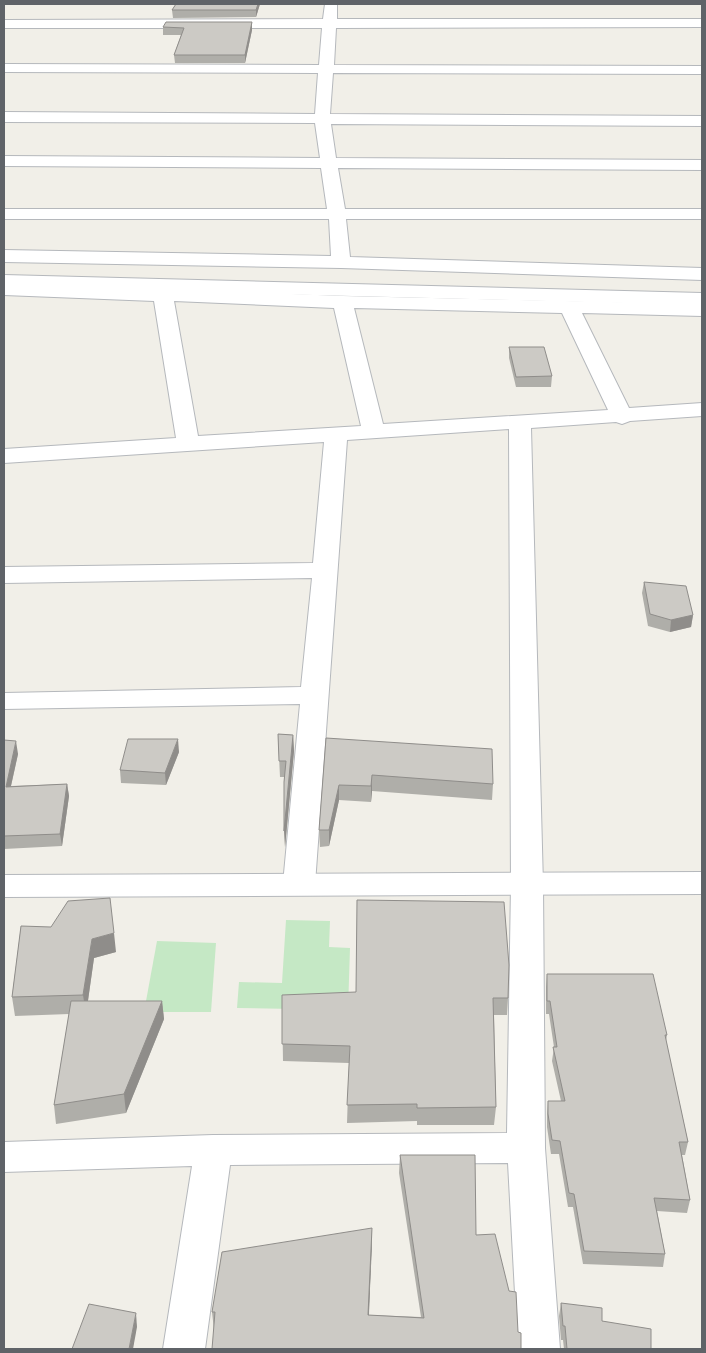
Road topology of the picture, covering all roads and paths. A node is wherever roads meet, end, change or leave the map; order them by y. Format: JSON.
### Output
{"nodes":[{"id":1,"x":332,"y":4,"type":"edge"},
{"id":2,"x":330,"y":23,"type":"junction"},
{"id":3,"x":4,"y":24,"type":"edge"},
{"id":4,"x":702,"y":24,"type":"edge"},
{"id":5,"x":4,"y":68,"type":"edge"},
{"id":6,"x":326,"y":69,"type":"junction"},
{"id":7,"x":702,"y":70,"type":"edge"},
{"id":8,"x":4,"y":117,"type":"edge"},
{"id":9,"x":322,"y":119,"type":"junction"},
{"id":10,"x":702,"y":121,"type":"edge"},
{"id":11,"x":4,"y":161,"type":"edge"},
{"id":12,"x":330,"y":164,"type":"junction"},
{"id":13,"x":702,"y":165,"type":"edge"},
{"id":14,"x":4,"y":214,"type":"edge"},
{"id":15,"x":337,"y":214,"type":"junction"},
{"id":16,"x":702,"y":214,"type":"edge"},
{"id":17,"x":4,"y":256,"type":"edge"},
{"id":18,"x":341,"y":262,"type":"junction"},
{"id":19,"x":4,"y":266,"type":"edge"},
{"id":20,"x":702,"y":274,"type":"edge"},
{"id":21,"x":4,"y":281,"type":"edge"},
{"id":22,"x":702,"y":283,"type":"edge"},
{"id":23,"x":4,"y":289,"type":"edge"},
{"id":24,"x":164,"y":295,"type":"junction"},
{"id":25,"x":702,"y":299,"type":"edge"},
{"id":26,"x":343,"y":302,"type":"junction"},
{"id":27,"x":569,"y":307,"type":"junction"},
{"id":28,"x":702,"y":310,"type":"edge"},
{"id":29,"x":702,"y":410,"type":"edge"},
{"id":30,"x":622,"y":417,"type":"junction"},
{"id":31,"x":520,"y":424,"type":"junction"},
{"id":32,"x":374,"y":432,"type":"junction"},
{"id":33,"x":336,"y":435,"type":"junction"},
{"id":34,"x":188,"y":443,"type":"junction"},
{"id":35,"x":4,"y":456,"type":"edge"},
{"id":36,"x":325,"y":570,"type":"junction"},
{"id":37,"x":4,"y":575,"type":"edge"},
{"id":38,"x":314,"y":695,"type":"junction"},
{"id":39,"x":4,"y":701,"type":"edge"},
{"id":40,"x":702,"y":883,"type":"edge"},
{"id":41,"x":299,"y":884,"type":"junction"},
{"id":42,"x":527,"y":885,"type":"junction"},
{"id":43,"x":4,"y":886,"type":"edge"},
{"id":44,"x":526,"y":1148,"type":"junction"},
{"id":45,"x":213,"y":1150,"type":"junction"},
{"id":46,"x":4,"y":1156,"type":"edge"},
{"id":47,"x":184,"y":1349,"type":"edge"},
{"id":48,"x":539,"y":1349,"type":"edge"}],
"edges":[{"from":1,"to":2,"type":"street"},
{"from":2,"to":3,"type":"street"},
{"from":2,"to":4,"type":"street"},
{"from":2,"to":6,"type":"street"},
{"from":5,"to":6,"type":"street"},
{"from":6,"to":7,"type":"street"},
{"from":6,"to":9,"type":"street"},
{"from":8,"to":9,"type":"street"},
{"from":9,"to":10,"type":"street"},
{"from":9,"to":12,"type":"street"},
{"from":11,"to":12,"type":"street"},
{"from":12,"to":13,"type":"street"},
{"from":12,"to":15,"type":"street"},
{"from":14,"to":15,"type":"street"},
{"from":15,"to":16,"type":"street"},
{"from":15,"to":18,"type":"street"},
{"from":17,"to":18,"type":"street"},
{"from":18,"to":20,"type":"street"},
{"from":19,"to":22,"type":"street"},
{"from":21,"to":25,"type":"street"},
{"from":23,"to":24,"type":"street"},
{"from":24,"to":26,"type":"street"},
{"from":24,"to":34,"type":"street"},
{"from":26,"to":27,"type":"street"},
{"from":26,"to":32,"type":"street"},
{"from":27,"to":28,"type":"street"},
{"from":27,"to":30,"type":"street"},
{"from":29,"to":30,"type":"street"},
{"from":30,"to":31,"type":"street"},
{"from":31,"to":32,"type":"street"},
{"from":31,"to":42,"type":"street"},
{"from":32,"to":33,"type":"street"},
{"from":33,"to":34,"type":"street"},
{"from":33,"to":36,"type":"street"},
{"from":34,"to":35,"type":"street"},
{"from":36,"to":37,"type":"street"},
{"from":36,"to":38,"type":"street"},
{"from":38,"to":39,"type":"street"},
{"from":38,"to":41,"type":"street"},
{"from":40,"to":42,"type":"street"},
{"from":41,"to":42,"type":"street"},
{"from":41,"to":43,"type":"street"},
{"from":42,"to":44,"type":"street"},
{"from":44,"to":45,"type":"street"},
{"from":44,"to":48,"type":"street"},
{"from":45,"to":46,"type":"street"},
{"from":45,"to":47,"type":"street"}]}
